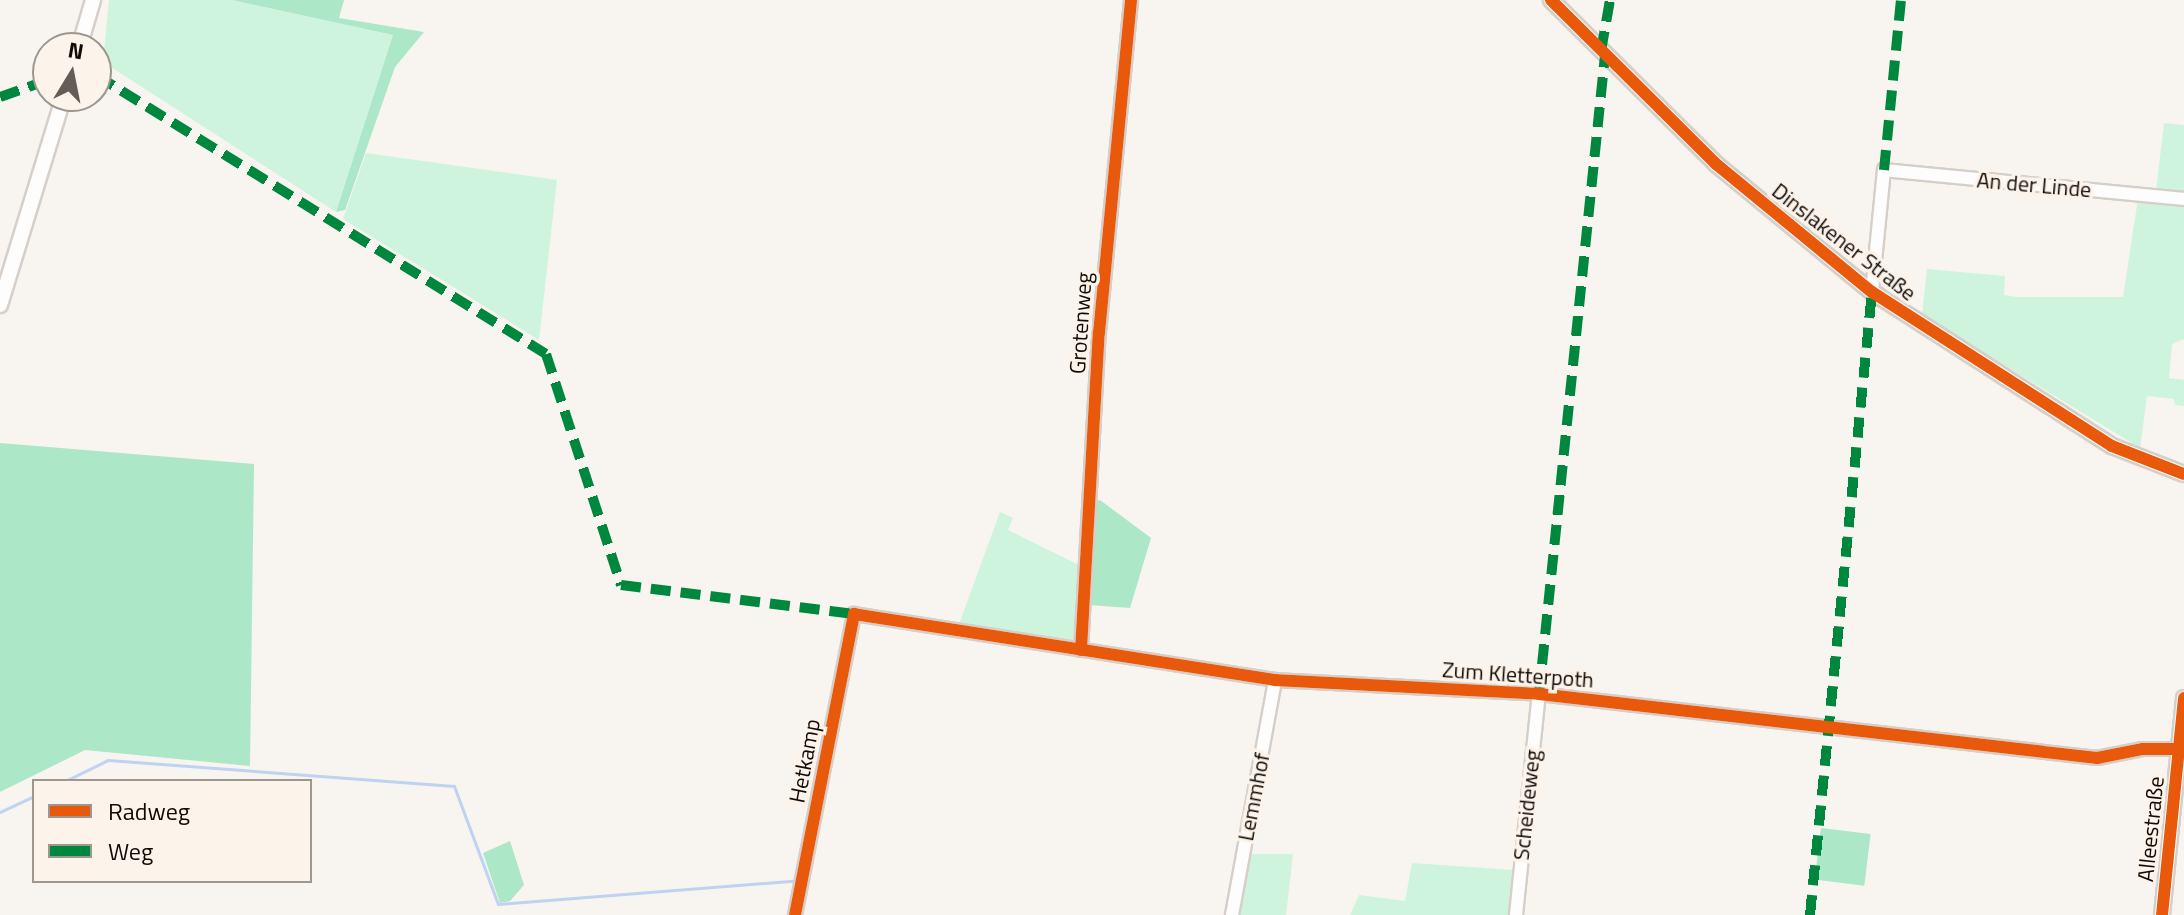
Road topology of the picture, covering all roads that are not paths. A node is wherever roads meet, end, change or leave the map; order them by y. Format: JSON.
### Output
{"nodes":[{"id":1,"x":93,"y":0,"type":"edge"},
{"id":2,"x":1131,"y":0,"type":"edge"},
{"id":3,"x":1551,"y":0,"type":"edge"},
{"id":4,"x":84,"y":32,"type":"edge"},
{"id":5,"x":59,"y":112,"type":"edge"},
{"id":6,"x":2184,"y":199,"type":"edge"},
{"id":7,"x":1872,"y":292,"type":"junction"},
{"id":8,"x":0,"y":305,"type":"edge"},
{"id":9,"x":2152,"y":463,"type":"junction"},
{"id":10,"x":2184,"y":466,"type":"edge"},
{"id":11,"x":2184,"y":474,"type":"edge"},
{"id":12,"x":854,"y":614,"type":"joint"},
{"id":13,"x":1081,"y":650,"type":"junction"},
{"id":14,"x":1275,"y":680,"type":"junction"},
{"id":15,"x":1539,"y":694,"type":"junction"},
{"id":16,"x":2184,"y":698,"type":"edge"},
{"id":17,"x":2182,"y":749,"type":"edge"},
{"id":18,"x":795,"y":915,"type":"edge"},
{"id":19,"x":1232,"y":915,"type":"edge"},
{"id":20,"x":1516,"y":915,"type":"edge"},
{"id":21,"x":2162,"y":915,"type":"edge"}],
"edges":[{"from":1,"to":4,"type":"main road"},
{"from":2,"to":13,"type":"street","name":"Grotenweg"},
{"from":3,"to":7,"type":"main road","name":"Dinslakener Straße"},
{"from":5,"to":8,"type":"main road"},
{"from":6,"to":7,"type":"street","name":"An der Linde"},
{"from":7,"to":9,"type":"main road","name":"Dinslakener Straße"},
{"from":9,"to":10,"type":"main road","name":"Dinslakener Straße"},
{"from":9,"to":11,"type":"main road","name":"Dinslakener Straße"},
{"from":12,"to":13,"type":"street","name":"Zum Kletterpoth"},
{"from":12,"to":18,"type":"street","name":"Hetkamp"},
{"from":13,"to":14,"type":"street","name":"Zum Kletterpoth"},
{"from":14,"to":15,"type":"street","name":"Zum Kletterpoth"},
{"from":14,"to":19,"type":"street","name":"Lemmhof"},
{"from":15,"to":17,"type":"street","name":"Zum Kletterpoth"},
{"from":15,"to":20,"type":"street","name":"Scheideweg"},
{"from":16,"to":17,"type":"main road","name":"Alleestraße"},
{"from":17,"to":21,"type":"main road","name":"Alleestraße"}]}
